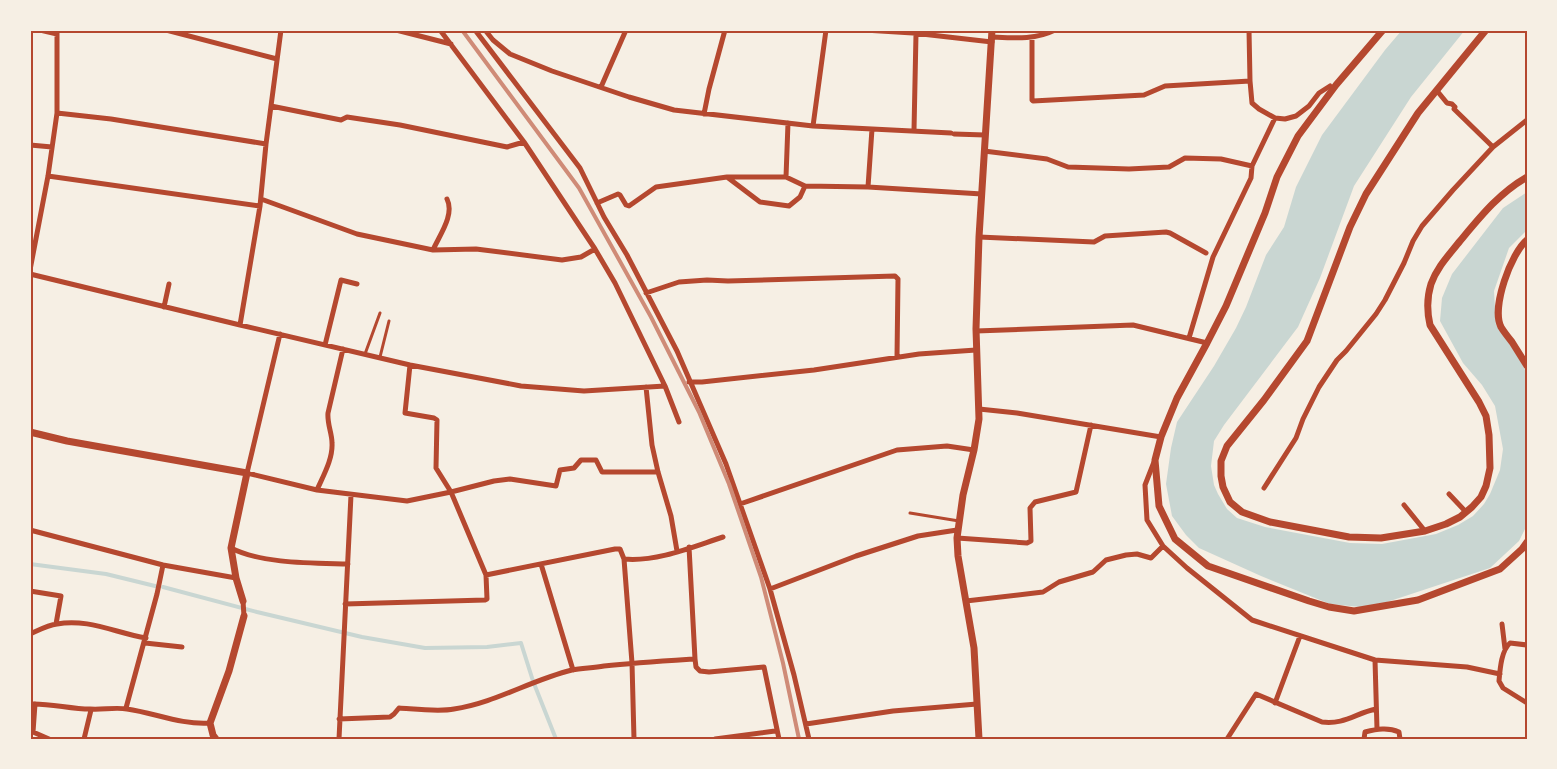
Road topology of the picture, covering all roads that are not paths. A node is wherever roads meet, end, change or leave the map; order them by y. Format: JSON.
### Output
{"nodes":[{"id":1,"x":40,"y":30,"type":"edge"},
{"id":2,"x":166,"y":30,"type":"edge"},
{"id":3,"x":280,"y":30,"type":"edge"},
{"id":4,"x":396,"y":30,"type":"edge"},
{"id":5,"x":440,"y":30,"type":"edge"},
{"id":6,"x":475,"y":30,"type":"edge"},
{"id":7,"x":484,"y":30,"type":"edge"},
{"id":8,"x":626,"y":30,"type":"edge"},
{"id":9,"x":726,"y":30,"type":"edge"},
{"id":10,"x":826,"y":30,"type":"edge"},
{"id":11,"x":864,"y":30,"type":"edge"},
{"id":12,"x":1055,"y":30,"type":"edge"},
{"id":13,"x":1249,"y":30,"type":"edge"},
{"id":14,"x":1383,"y":30,"type":"edge"},
{"id":15,"x":1486,"y":30,"type":"edge"},
{"id":16,"x":57,"y":32,"type":"edge"},
{"id":17,"x":916,"y":34,"type":"junction"},
{"id":18,"x":992,"y":36,"type":"edge"},
{"id":19,"x":1032,"y":38,"type":"junction"},
{"id":20,"x":451,"y":45,"type":"junction"},
{"id":21,"x":277,"y":59,"type":"junction"},
{"id":22,"x":1250,"y":81,"type":"junction"},
{"id":23,"x":1330,"y":86,"type":"dead end"},
{"id":24,"x":601,"y":87,"type":"junction"},
{"id":25,"x":1438,"y":92,"type":"dead end"},
{"id":26,"x":271,"y":106,"type":"junction"},
{"id":27,"x":57,"y":113,"type":"junction"},
{"id":28,"x":704,"y":114,"type":"junction"},
{"id":29,"x":1275,"y":118,"type":"junction"},
{"id":30,"x":1527,"y":120,"type":"edge"},
{"id":31,"x":788,"y":123,"type":"junction"},
{"id":32,"x":813,"y":126,"type":"junction"},
{"id":33,"x":872,"y":129,"type":"junction"},
{"id":34,"x":914,"y":130,"type":"junction"},
{"id":35,"x":985,"y":135,"type":"junction"},
{"id":36,"x":524,"y":142,"type":"junction"},
{"id":37,"x":266,"y":144,"type":"junction"},
{"id":38,"x":30,"y":145,"type":"edge"},
{"id":39,"x":52,"y":147,"type":"junction"},
{"id":40,"x":1493,"y":147,"type":"junction"},
{"id":41,"x":984,"y":151,"type":"junction"},
{"id":42,"x":1252,"y":166,"type":"junction"},
{"id":43,"x":48,"y":176,"type":"junction"},
{"id":44,"x":727,"y":177,"type":"junction"},
{"id":45,"x":786,"y":177,"type":"junction"},
{"id":46,"x":1527,"y":177,"type":"edge"},
{"id":47,"x":804,"y":186,"type":"junction"},
{"id":48,"x":868,"y":187,"type":"junction"},
{"id":49,"x":982,"y":194,"type":"junction"},
{"id":50,"x":261,"y":199,"type":"junction"},
{"id":51,"x":447,"y":199,"type":"dead end"},
{"id":52,"x":597,"y":203,"type":"junction"},
{"id":53,"x":260,"y":206,"type":"junction"},
{"id":54,"x":979,"y":237,"type":"junction"},
{"id":55,"x":1527,"y":240,"type":"edge"},
{"id":56,"x":595,"y":249,"type":"junction"},
{"id":57,"x":433,"y":250,"type":"junction"},
{"id":58,"x":1206,"y":253,"type":"dead end"},
{"id":59,"x":30,"y":272,"type":"edge"},
{"id":60,"x":169,"y":284,"type":"dead end"},
{"id":61,"x":357,"y":284,"type":"dead end"},
{"id":62,"x":646,"y":293,"type":"junction"},
{"id":63,"x":164,"y":307,"type":"junction"},
{"id":64,"x":380,"y":313,"type":"dead end"},
{"id":65,"x":389,"y":321,"type":"dead end"},
{"id":66,"x":240,"y":323,"type":"junction"},
{"id":67,"x":976,"y":331,"type":"junction"},
{"id":68,"x":280,"y":334,"type":"junction"},
{"id":69,"x":1189,"y":338,"type":"junction"},
{"id":70,"x":1207,"y":343,"type":"junction"},
{"id":71,"x":325,"y":345,"type":"junction"},
{"id":72,"x":343,"y":349,"type":"junction"},
{"id":73,"x":976,"y":350,"type":"junction"},
{"id":74,"x":365,"y":354,"type":"junction"},
{"id":75,"x":897,"y":357,"type":"junction"},
{"id":76,"x":380,"y":358,"type":"junction"},
{"id":77,"x":410,"y":365,"type":"junction"},
{"id":78,"x":1527,"y":366,"type":"edge"},
{"id":79,"x":689,"y":382,"type":"junction"},
{"id":80,"x":665,"y":386,"type":"junction"},
{"id":81,"x":646,"y":387,"type":"junction"},
{"id":82,"x":979,"y":409,"type":"junction"},
{"id":83,"x":679,"y":422,"type":"dead end"},
{"id":84,"x":1091,"y":425,"type":"junction"},
{"id":85,"x":30,"y":432,"type":"edge"},
{"id":86,"x":1161,"y":437,"type":"junction"},
{"id":87,"x":974,"y":450,"type":"junction"},
{"id":88,"x":1155,"y":460,"type":"junction"},
{"id":89,"x":658,"y":472,"type":"junction"},
{"id":90,"x":247,"y":473,"type":"junction"},
{"id":91,"x":1264,"y":488,"type":"dead end"},
{"id":92,"x":316,"y":490,"type":"junction"},
{"id":93,"x":451,"y":492,"type":"junction"},
{"id":94,"x":1449,"y":494,"type":"dead end"},
{"id":95,"x":351,"y":495,"type":"junction"},
{"id":96,"x":740,"y":504,"type":"junction"},
{"id":97,"x":1404,"y":505,"type":"dead end"},
{"id":98,"x":1466,"y":512,"type":"junction"},
{"id":99,"x":910,"y":513,"type":"dead end"},
{"id":100,"x":959,"y":521,"type":"junction"},
{"id":101,"x":30,"y":530,"type":"edge"},
{"id":102,"x":1425,"y":531,"type":"junction"},
{"id":103,"x":957,"y":534,"type":"junction"},
{"id":104,"x":723,"y":537,"type":"dead end"},
{"id":105,"x":1527,"y":542,"type":"edge"},
{"id":106,"x":1164,"y":546,"type":"junction"},
{"id":107,"x":689,"y":547,"type":"junction"},
{"id":108,"x":231,"y":548,"type":"junction"},
{"id":109,"x":677,"y":551,"type":"junction"},
{"id":110,"x":624,"y":559,"type":"junction"},
{"id":111,"x":348,"y":564,"type":"junction"},
{"id":112,"x":541,"y":564,"type":"junction"},
{"id":113,"x":163,"y":565,"type":"junction"},
{"id":114,"x":486,"y":575,"type":"junction"},
{"id":115,"x":236,"y":578,"type":"junction"},
{"id":116,"x":770,"y":589,"type":"junction"},
{"id":117,"x":30,"y":591,"type":"edge"},
{"id":118,"x":243,"y":601,"type":"joint"},
{"id":119,"x":966,"y":601,"type":"junction"},
{"id":120,"x":345,"y":604,"type":"junction"},
{"id":121,"x":244,"y":616,"type":"joint"},
{"id":122,"x":56,"y":624,"type":"junction"},
{"id":123,"x":1502,"y":624,"type":"dead end"},
{"id":124,"x":30,"y":634,"type":"edge"},
{"id":125,"x":1300,"y":636,"type":"junction"},
{"id":126,"x":145,"y":641,"type":"junction"},
{"id":127,"x":1527,"y":645,"type":"edge"},
{"id":128,"x":182,"y":647,"type":"dead end"},
{"id":129,"x":1505,"y":649,"type":"junction"},
{"id":130,"x":695,"y":659,"type":"junction"},
{"id":131,"x":1375,"y":660,"type":"junction"},
{"id":132,"x":632,"y":663,"type":"junction"},
{"id":133,"x":573,"y":670,"type":"junction"},
{"id":134,"x":1500,"y":674,"type":"junction"},
{"id":135,"x":1275,"y":703,"type":"junction"},
{"id":136,"x":1527,"y":703,"type":"edge"},
{"id":137,"x":32,"y":704,"type":"edge"},
{"id":138,"x":977,"y":704,"type":"junction"},
{"id":139,"x":126,"y":708,"type":"junction"},
{"id":140,"x":1376,"y":709,"type":"junction"},
{"id":141,"x":91,"y":710,"type":"junction"},
{"id":142,"x":339,"y":719,"type":"junction"},
{"id":143,"x":210,"y":723,"type":"junction"},
{"id":144,"x":806,"y":724,"type":"junction"},
{"id":145,"x":1377,"y":729,"type":"junction"},
{"id":146,"x":775,"y":731,"type":"dead end"},
{"id":147,"x":49,"y":739,"type":"edge"},
{"id":148,"x":84,"y":739,"type":"edge"},
{"id":149,"x":216,"y":739,"type":"edge"},
{"id":150,"x":339,"y":739,"type":"edge"},
{"id":151,"x":634,"y":739,"type":"edge"},
{"id":152,"x":715,"y":739,"type":"edge"},
{"id":153,"x":779,"y":739,"type":"edge"},
{"id":154,"x":809,"y":739,"type":"edge"},
{"id":155,"x":979,"y":739,"type":"edge"},
{"id":156,"x":1227,"y":739,"type":"edge"},
{"id":157,"x":1364,"y":739,"type":"edge"},
{"id":158,"x":1400,"y":739,"type":"edge"}],
"edges":[{"from":1,"to":16,"type":"street"},
{"from":2,"to":21,"type":"street"},
{"from":3,"to":21,"type":"street"},
{"from":4,"to":20,"type":"street"},
{"from":5,"to":20,"type":"street"},
{"from":6,"to":52,"type":"street"},
{"from":7,"to":24,"type":"street"},
{"from":8,"to":24,"type":"street"},
{"from":9,"to":28,"type":"street"},
{"from":10,"to":32,"type":"street"},
{"from":11,"to":17,"type":"street"},
{"from":12,"to":19,"type":"street"},
{"from":13,"to":22,"type":"street"},
{"from":14,"to":70,"type":"street"},
{"from":15,"to":102,"type":"street"},
{"from":16,"to":27,"type":"street"},
{"from":17,"to":18,"type":"street"},
{"from":17,"to":34,"type":"street"},
{"from":18,"to":19,"type":"street"},
{"from":18,"to":35,"type":"street"},
{"from":19,"to":22,"type":"street"},
{"from":20,"to":36,"type":"street"},
{"from":21,"to":26,"type":"street"},
{"from":22,"to":29,"type":"street"},
{"from":23,"to":29,"type":"street"},
{"from":24,"to":28,"type":"street"},
{"from":25,"to":40,"type":"street"},
{"from":26,"to":36,"type":"street"},
{"from":26,"to":37,"type":"street"},
{"from":27,"to":37,"type":"street"},
{"from":27,"to":39,"type":"street"},
{"from":28,"to":31,"type":"street"},
{"from":29,"to":42,"type":"street"},
{"from":30,"to":40,"type":"street"},
{"from":31,"to":32,"type":"street"},
{"from":31,"to":45,"type":"street"},
{"from":32,"to":33,"type":"street"},
{"from":33,"to":34,"type":"street"},
{"from":33,"to":48,"type":"street"},
{"from":34,"to":35,"type":"street"},
{"from":35,"to":41,"type":"street"},
{"from":36,"to":56,"type":"street"},
{"from":37,"to":50,"type":"street"},
{"from":38,"to":39,"type":"street"},
{"from":39,"to":43,"type":"street"},
{"from":40,"to":91,"type":"street"},
{"from":41,"to":42,"type":"street"},
{"from":41,"to":49,"type":"street"},
{"from":42,"to":69,"type":"street"},
{"from":43,"to":53,"type":"street"},
{"from":43,"to":59,"type":"street"},
{"from":44,"to":45,"type":"street"},
{"from":44,"to":47,"type":"street"},
{"from":44,"to":52,"type":"street"},
{"from":45,"to":47,"type":"street"},
{"from":46,"to":98,"type":"street"},
{"from":47,"to":48,"type":"street"},
{"from":48,"to":49,"type":"street"},
{"from":49,"to":54,"type":"street"},
{"from":50,"to":53,"type":"street"},
{"from":50,"to":57,"type":"street"},
{"from":51,"to":57,"type":"street"},
{"from":52,"to":62,"type":"street"},
{"from":53,"to":66,"type":"street"},
{"from":54,"to":58,"type":"street"},
{"from":54,"to":67,"type":"street"},
{"from":55,"to":78,"type":"street"},
{"from":56,"to":57,"type":"street"},
{"from":56,"to":80,"type":"street"},
{"from":59,"to":63,"type":"street"},
{"from":60,"to":63,"type":"street"},
{"from":61,"to":71,"type":"street"},
{"from":62,"to":75,"type":"street"},
{"from":62,"to":79,"type":"street"},
{"from":63,"to":66,"type":"street"},
{"from":64,"to":74,"type":"lane"},
{"from":65,"to":76,"type":"lane"},
{"from":66,"to":68,"type":"street"},
{"from":67,"to":69,"type":"street"},
{"from":67,"to":73,"type":"street"},
{"from":68,"to":71,"type":"street"},
{"from":68,"to":90,"type":"street"},
{"from":69,"to":70,"type":"street"},
{"from":70,"to":86,"type":"street"},
{"from":71,"to":72,"type":"street"},
{"from":72,"to":74,"type":"street"},
{"from":72,"to":92,"type":"street"},
{"from":73,"to":75,"type":"street"},
{"from":73,"to":82,"type":"street"},
{"from":74,"to":76,"type":"street"},
{"from":75,"to":79,"type":"street"},
{"from":76,"to":77,"type":"street"},
{"from":77,"to":81,"type":"street"},
{"from":77,"to":93,"type":"street"},
{"from":79,"to":96,"type":"street"},
{"from":80,"to":81,"type":"street"},
{"from":80,"to":83,"type":"street"},
{"from":81,"to":89,"type":"street"},
{"from":82,"to":84,"type":"street"},
{"from":82,"to":87,"type":"street"},
{"from":84,"to":86,"type":"street"},
{"from":84,"to":103,"type":"street"},
{"from":85,"to":90,"type":"street"},
{"from":86,"to":88,"type":"street"},
{"from":87,"to":96,"type":"street"},
{"from":87,"to":100,"type":"street"},
{"from":88,"to":105,"type":"street"},
{"from":88,"to":106,"type":"street"},
{"from":89,"to":93,"type":"street"},
{"from":89,"to":109,"type":"street"},
{"from":90,"to":92,"type":"street"},
{"from":90,"to":108,"type":"street"},
{"from":92,"to":95,"type":"street"},
{"from":93,"to":95,"type":"street"},
{"from":93,"to":114,"type":"street"},
{"from":94,"to":98,"type":"street"},
{"from":95,"to":111,"type":"street"},
{"from":96,"to":116,"type":"street"},
{"from":97,"to":102,"type":"street"},
{"from":98,"to":102,"type":"street"},
{"from":99,"to":100,"type":"lane"},
{"from":100,"to":103,"type":"street"},
{"from":101,"to":113,"type":"street"},
{"from":103,"to":116,"type":"street"},
{"from":103,"to":119,"type":"street"},
{"from":104,"to":107,"type":"street"},
{"from":106,"to":119,"type":"street"},
{"from":106,"to":125,"type":"street"},
{"from":107,"to":109,"type":"street"},
{"from":107,"to":130,"type":"street"},
{"from":108,"to":111,"type":"street"},
{"from":108,"to":115,"type":"street"},
{"from":109,"to":110,"type":"street"},
{"from":110,"to":112,"type":"street"},
{"from":110,"to":132,"type":"street"},
{"from":111,"to":120,"type":"street"},
{"from":112,"to":114,"type":"street"},
{"from":112,"to":133,"type":"street"},
{"from":113,"to":115,"type":"street"},
{"from":113,"to":126,"type":"street"},
{"from":114,"to":120,"type":"street"},
{"from":115,"to":118,"type":"street"},
{"from":116,"to":144,"type":"street"},
{"from":117,"to":122,"type":"street"},
{"from":118,"to":121,"type":"street"},
{"from":119,"to":138,"type":"street"},
{"from":120,"to":142,"type":"street"},
{"from":121,"to":143,"type":"street"},
{"from":122,"to":124,"type":"street"},
{"from":122,"to":126,"type":"street"},
{"from":123,"to":129,"type":"street"},
{"from":125,"to":131,"type":"street"},
{"from":125,"to":135,"type":"street"},
{"from":126,"to":128,"type":"street"},
{"from":126,"to":139,"type":"street"},
{"from":127,"to":129,"type":"street"},
{"from":129,"to":134,"type":"street"},
{"from":130,"to":132,"type":"street"},
{"from":130,"to":153,"type":"street"},
{"from":131,"to":134,"type":"street"},
{"from":131,"to":140,"type":"street"},
{"from":132,"to":133,"type":"street"},
{"from":132,"to":151,"type":"street"},
{"from":133,"to":142,"type":"street"},
{"from":134,"to":136,"type":"street"},
{"from":135,"to":140,"type":"street"},
{"from":135,"to":156,"type":"street"},
{"from":137,"to":141,"type":"street"},
{"from":137,"to":147,"type":"street"},
{"from":138,"to":144,"type":"street"},
{"from":138,"to":155,"type":"street"},
{"from":139,"to":141,"type":"street"},
{"from":139,"to":143,"type":"street"},
{"from":140,"to":145,"type":"street"},
{"from":141,"to":148,"type":"street"},
{"from":142,"to":150,"type":"street"},
{"from":143,"to":149,"type":"street"},
{"from":144,"to":154,"type":"street"},
{"from":145,"to":157,"type":"street"},
{"from":145,"to":158,"type":"street"},
{"from":146,"to":152,"type":"street"}]}
